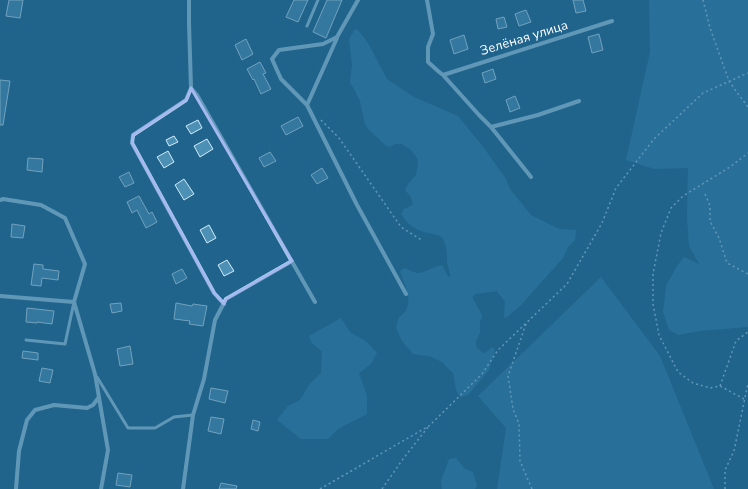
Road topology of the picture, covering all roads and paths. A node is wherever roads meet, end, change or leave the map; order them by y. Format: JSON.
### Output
{"nodes":[{"id":1,"x":189,"y":0,"type":"edge"},
{"id":2,"x":318,"y":0,"type":"edge"},
{"id":3,"x":358,"y":0,"type":"edge"},
{"id":4,"x":427,"y":0,"type":"edge"},
{"id":5,"x":703,"y":0,"type":"edge"},
{"id":6,"x":612,"y":21,"type":"dead end"},
{"id":7,"x":307,"y":26,"type":"dead end"},
{"id":8,"x":337,"y":37,"type":"junction"},
{"id":9,"x":748,"y":73,"type":"edge"},
{"id":10,"x":443,"y":75,"type":"junction"},
{"id":11,"x":728,"y":81,"type":"junction"},
{"id":12,"x":191,"y":88,"type":"junction"},
{"id":13,"x":579,"y":101,"type":"dead end"},
{"id":14,"x":307,"y":105,"type":"junction"},
{"id":15,"x":748,"y":107,"type":"edge"},
{"id":16,"x":317,"y":116,"type":"dead end"},
{"id":17,"x":491,"y":127,"type":"junction"},
{"id":18,"x":748,"y":153,"type":"edge"},
{"id":19,"x":530,"y":177,"type":"dead end"},
{"id":20,"x":705,"y":194,"type":"dead end"},
{"id":21,"x":0,"y":200,"type":"edge"},
{"id":22,"x":423,"y":241,"type":"dead end"},
{"id":23,"x":292,"y":262,"type":"junction"},
{"id":24,"x":748,"y":274,"type":"edge"},
{"id":25,"x":406,"y":294,"type":"dead end"},
{"id":26,"x":0,"y":296,"type":"edge"},
{"id":27,"x":74,"y":302,"type":"junction"},
{"id":28,"x":315,"y":302,"type":"dead end"},
{"id":29,"x":224,"y":304,"type":"junction"},
{"id":30,"x":526,"y":323,"type":"junction"},
{"id":31,"x":748,"y":332,"type":"edge"},
{"id":32,"x":26,"y":340,"type":"dead end"},
{"id":33,"x":95,"y":374,"type":"junction"},
{"id":34,"x":748,"y":382,"type":"edge"},
{"id":35,"x":720,"y":386,"type":"junction"},
{"id":36,"x":99,"y":397,"type":"junction"},
{"id":37,"x":744,"y":399,"type":"junction"},
{"id":38,"x":193,"y":416,"type":"junction"},
{"id":39,"x":429,"y":426,"type":"junction"},
{"id":40,"x":16,"y":489,"type":"edge"},
{"id":41,"x":101,"y":489,"type":"edge"},
{"id":42,"x":182,"y":489,"type":"edge"},
{"id":43,"x":320,"y":489,"type":"edge"},
{"id":44,"x":382,"y":489,"type":"edge"},
{"id":45,"x":532,"y":489,"type":"edge"},
{"id":46,"x":725,"y":489,"type":"edge"}],
"edges":[{"from":1,"to":12,"type":"street"},
{"from":2,"to":7,"type":"lane"},
{"from":3,"to":8,"type":"street"},
{"from":4,"to":10,"type":"street"},
{"from":5,"to":11,"type":"path"},
{"from":6,"to":10,"type":"street","name":"Зелёная улица"},
{"from":8,"to":14,"type":"street"},
{"from":8,"to":14,"type":"street"},
{"from":9,"to":11,"type":"path"},
{"from":10,"to":17,"type":"street"},
{"from":11,"to":15,"type":"path"},
{"from":11,"to":30,"type":"path"},
{"from":12,"to":23,"type":"street"},
{"from":12,"to":29,"type":"street"},
{"from":13,"to":17,"type":"street"},
{"from":14,"to":25,"type":"street"},
{"from":16,"to":22,"type":"path"},
{"from":17,"to":19,"type":"street"},
{"from":18,"to":35,"type":"path"},
{"from":20,"to":24,"type":"path"},
{"from":21,"to":27,"type":"street"},
{"from":23,"to":28,"type":"street"},
{"from":23,"to":29,"type":"street"},
{"from":26,"to":27,"type":"street"},
{"from":27,"to":32,"type":"lane"},
{"from":27,"to":33,"type":"street"},
{"from":29,"to":38,"type":"street"},
{"from":30,"to":39,"type":"path"},
{"from":30,"to":45,"type":"path"},
{"from":31,"to":35,"type":"path"},
{"from":33,"to":36,"type":"street"},
{"from":33,"to":38,"type":"lane"},
{"from":34,"to":37,"type":"path"},
{"from":35,"to":37,"type":"path"},
{"from":36,"to":40,"type":"street"},
{"from":36,"to":41,"type":"street"},
{"from":37,"to":46,"type":"path"},
{"from":38,"to":42,"type":"street"},
{"from":39,"to":43,"type":"path"},
{"from":39,"to":44,"type":"path"}]}
